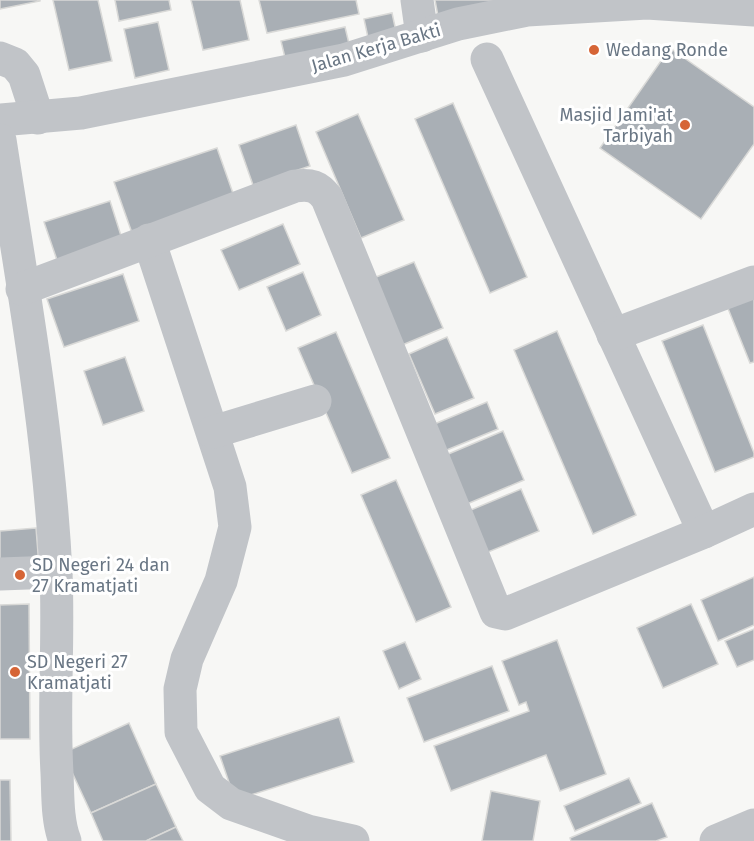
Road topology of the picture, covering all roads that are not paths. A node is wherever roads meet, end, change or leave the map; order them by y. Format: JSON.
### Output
{"nodes":[{"id":1,"x":417,"y":0,"type":"edge"},
{"id":2,"x":655,"y":2,"type":"edge"},
{"id":3,"x":754,"y":9,"type":"edge"},
{"id":4,"x":422,"y":36,"type":"junction"},
{"id":5,"x":0,"y":58,"type":"edge"},
{"id":6,"x":487,"y":59,"type":"dead end"},
{"id":7,"x":38,"y":118,"type":"junction"},
{"id":8,"x":0,"y":120,"type":"edge"},
{"id":9,"x":0,"y":140,"type":"edge"},
{"id":10,"x":149,"y":240,"type":"junction"},
{"id":11,"x":754,"y":282,"type":"edge"},
{"id":12,"x":22,"y":289,"type":"junction"},
{"id":13,"x":614,"y":335,"type":"junction"},
{"id":14,"x":315,"y":401,"type":"dead end"},
{"id":15,"x":213,"y":432,"type":"junction"},
{"id":16,"x":754,"y":509,"type":"edge"},
{"id":17,"x":704,"y":532,"type":"junction"},
{"id":18,"x":56,"y":572,"type":"junction"},
{"id":19,"x":0,"y":574,"type":"edge"},
{"id":20,"x":65,"y":841,"type":"edge"},
{"id":21,"x":353,"y":841,"type":"edge"}],
"edges":[{"from":1,"to":4,"type":"street"},
{"from":2,"to":3,"type":"street","name":"Jalan Kerja Bakti"},
{"from":2,"to":4,"type":"street","name":"Jalan Kerja Bakti"},
{"from":4,"to":7,"type":"street","name":"Jalan Kerja Bakti"},
{"from":5,"to":7,"type":"street"},
{"from":6,"to":13,"type":"street"},
{"from":7,"to":8,"type":"street","name":"Jalan Kerja Bakti"},
{"from":9,"to":12,"type":"street"},
{"from":10,"to":12,"type":"street"},
{"from":10,"to":15,"type":"street"},
{"from":10,"to":17,"type":"street"},
{"from":11,"to":13,"type":"street"},
{"from":12,"to":18,"type":"street"},
{"from":13,"to":17,"type":"street"},
{"from":14,"to":15,"type":"street"},
{"from":15,"to":21,"type":"street"},
{"from":16,"to":17,"type":"street"},
{"from":18,"to":19,"type":"street"},
{"from":18,"to":20,"type":"street"}]}
